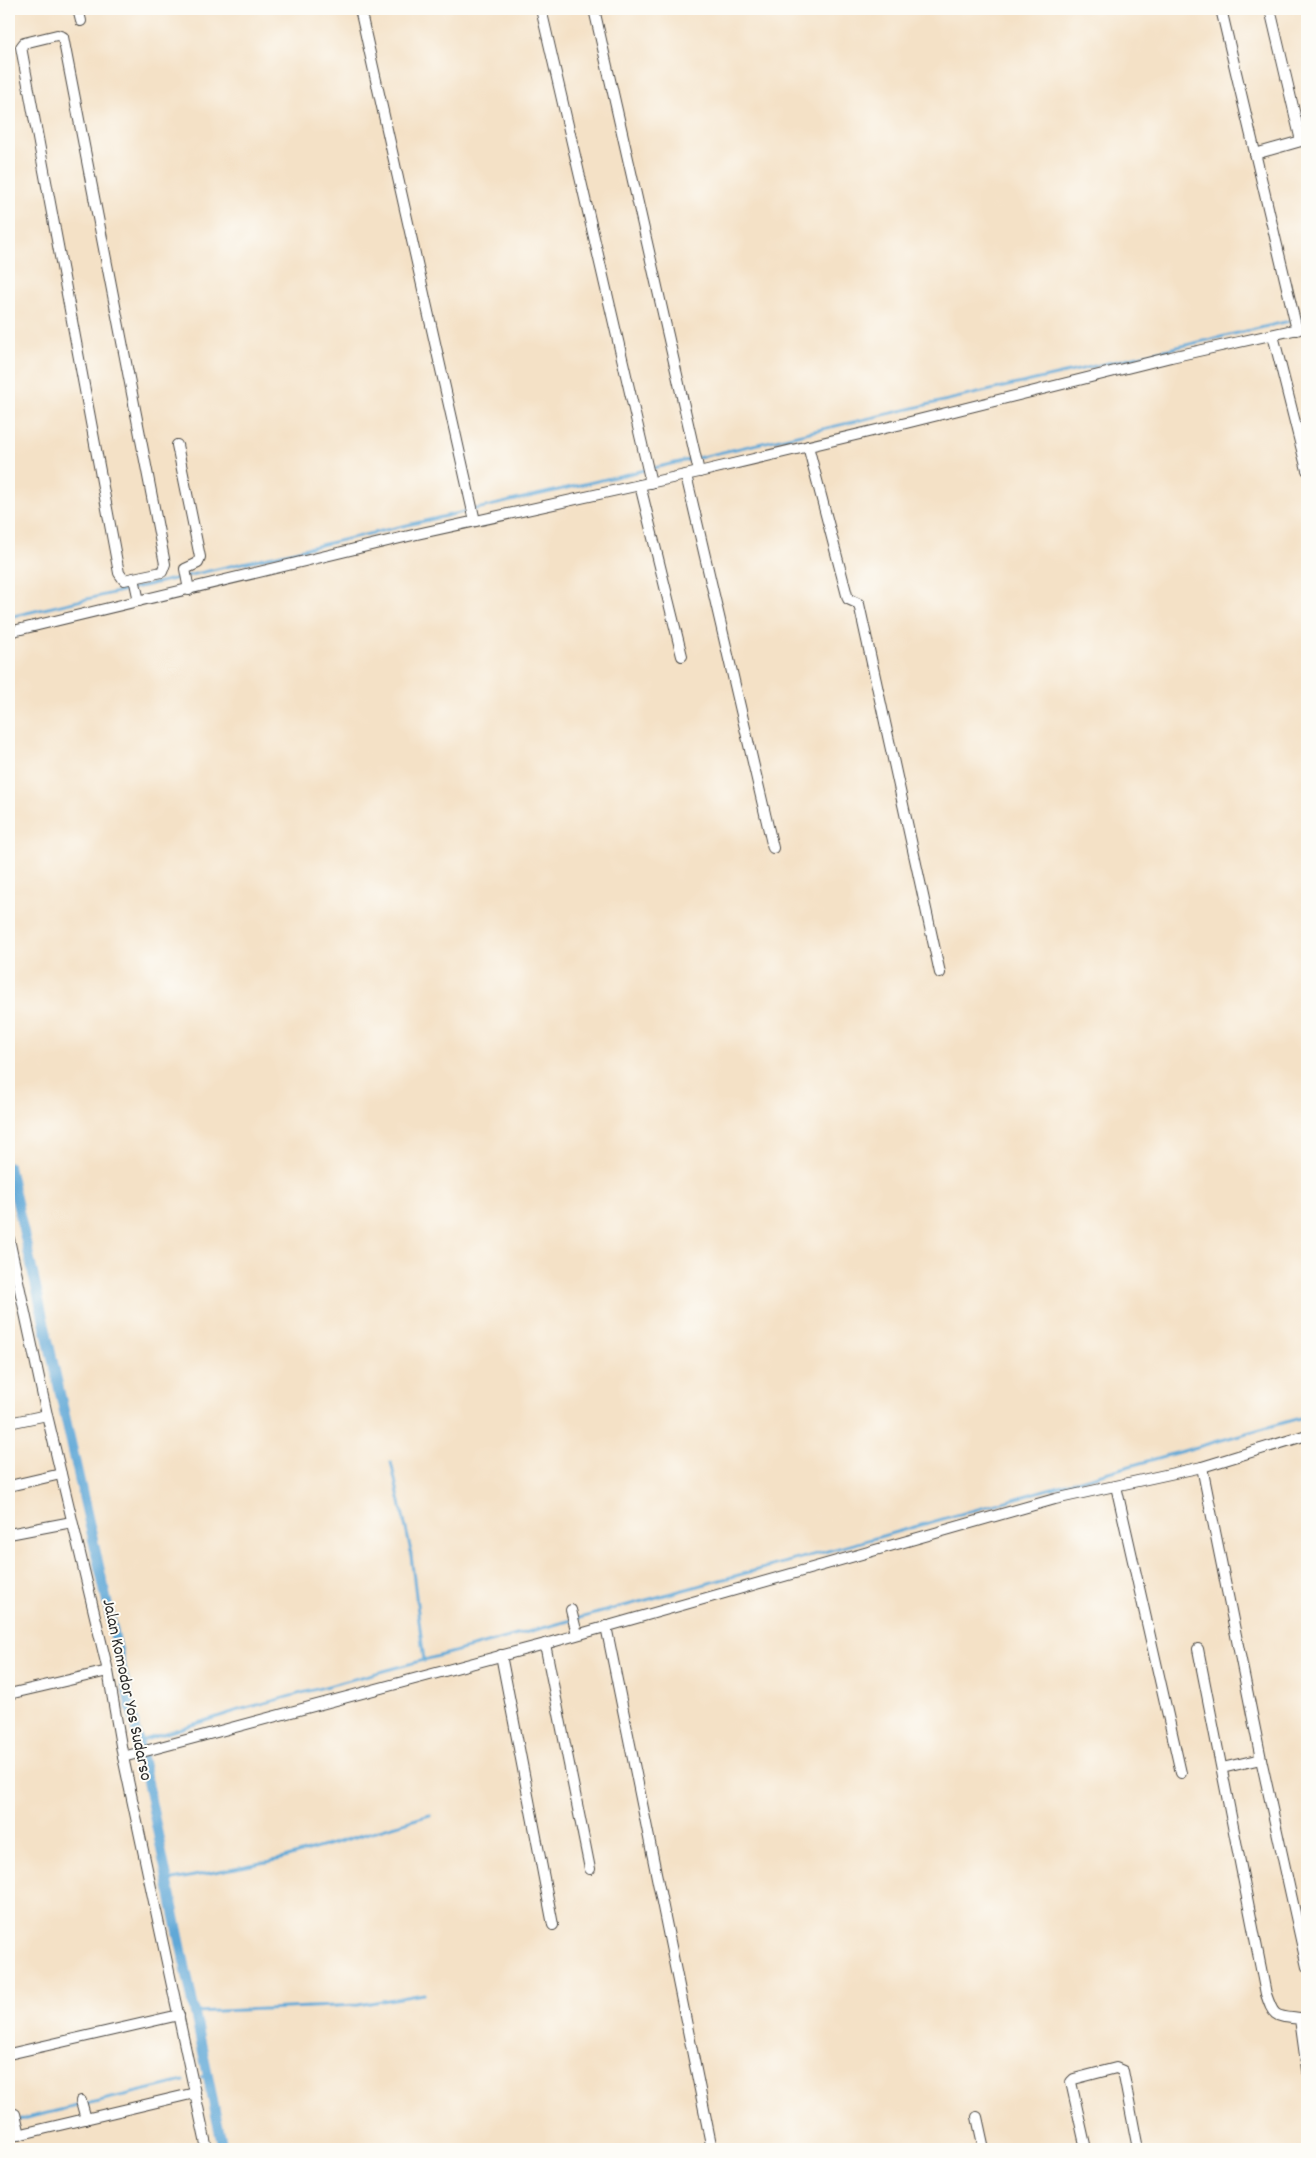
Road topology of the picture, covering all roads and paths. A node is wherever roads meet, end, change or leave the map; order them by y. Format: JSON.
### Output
{"nodes":[{"id":1,"x":78,"y":9,"type":"edge"},
{"id":2,"x":360,"y":9,"type":"edge"},
{"id":3,"x":540,"y":9,"type":"edge"},
{"id":4,"x":594,"y":9,"type":"edge"},
{"id":5,"x":1221,"y":9,"type":"edge"},
{"id":6,"x":1270,"y":9,"type":"edge"},
{"id":7,"x":81,"y":21,"type":"dead end"},
{"id":8,"x":1255,"y":154,"type":"junction"},
{"id":9,"x":1307,"y":327,"type":"edge"},
{"id":10,"x":1296,"y":328,"type":"junction"},
{"id":11,"x":1273,"y":335,"type":"junction"},
{"id":12,"x":177,"y":445,"type":"dead end"},
{"id":13,"x":808,"y":446,"type":"junction"},
{"id":14,"x":698,"y":470,"type":"junction"},
{"id":15,"x":1307,"y":470,"type":"edge"},
{"id":16,"x":686,"y":475,"type":"junction"},
{"id":17,"x":650,"y":479,"type":"junction"},
{"id":18,"x":640,"y":485,"type":"junction"},
{"id":19,"x":475,"y":519,"type":"junction"},
{"id":20,"x":134,"y":581,"type":"junction"},
{"id":21,"x":188,"y":589,"type":"junction"},
{"id":22,"x":138,"y":599,"type":"junction"},
{"id":23,"x":9,"y":632,"type":"edge"},
{"id":24,"x":682,"y":656,"type":"dead end"},
{"id":25,"x":773,"y":848,"type":"dead end"},
{"id":26,"x":940,"y":973,"type":"dead end"},
{"id":27,"x":9,"y":1239,"type":"edge"},
{"id":28,"x":47,"y":1415,"type":"junction"},
{"id":29,"x":9,"y":1423,"type":"edge"},
{"id":30,"x":1307,"y":1436,"type":"edge"},
{"id":31,"x":1202,"y":1467,"type":"junction"},
{"id":32,"x":61,"y":1474,"type":"junction"},
{"id":33,"x":9,"y":1486,"type":"edge"},
{"id":34,"x":1116,"y":1486,"type":"junction"},
{"id":35,"x":72,"y":1522,"type":"junction"},
{"id":36,"x":9,"y":1534,"type":"edge"},
{"id":37,"x":572,"y":1612,"type":"dead end"},
{"id":38,"x":606,"y":1626,"type":"junction"},
{"id":39,"x":576,"y":1630,"type":"junction"},
{"id":40,"x":545,"y":1644,"type":"junction"},
{"id":41,"x":1198,"y":1649,"type":"dead end"},
{"id":42,"x":501,"y":1655,"type":"junction"},
{"id":43,"x":108,"y":1671,"type":"junction"},
{"id":44,"x":9,"y":1694,"type":"edge"},
{"id":45,"x":126,"y":1756,"type":"junction"},
{"id":46,"x":1261,"y":1759,"type":"junction"},
{"id":47,"x":1222,"y":1768,"type":"junction"},
{"id":48,"x":1180,"y":1773,"type":"dead end"},
{"id":49,"x":590,"y":1869,"type":"dead end"},
{"id":50,"x":553,"y":1925,"type":"dead end"},
{"id":51,"x":1307,"y":1967,"type":"edge"},
{"id":52,"x":179,"y":2015,"type":"junction"},
{"id":53,"x":9,"y":2054,"type":"edge"},
{"id":54,"x":1307,"y":2070,"type":"edge"},
{"id":55,"x":195,"y":2093,"type":"junction"},
{"id":56,"x":81,"y":2101,"type":"dead end"},
{"id":57,"x":15,"y":2114,"type":"dead end"},
{"id":58,"x":85,"y":2115,"type":"junction"},
{"id":59,"x":977,"y":2117,"type":"dead end"},
{"id":60,"x":19,"y":2131,"type":"junction"},
{"id":61,"x":9,"y":2137,"type":"edge"},
{"id":62,"x":208,"y":2149,"type":"edge"},
{"id":63,"x":712,"y":2149,"type":"edge"},
{"id":64,"x":984,"y":2149,"type":"edge"},
{"id":65,"x":1086,"y":2149,"type":"edge"},
{"id":66,"x":1138,"y":2149,"type":"edge"}],
"edges":[{"from":1,"to":7,"type":"street"},
{"from":2,"to":19,"type":"street"},
{"from":3,"to":17,"type":"street"},
{"from":4,"to":14,"type":"street"},
{"from":5,"to":8,"type":"street"},
{"from":6,"to":8,"type":"street"},
{"from":8,"to":10,"type":"street"},
{"from":9,"to":10,"type":"street"},
{"from":10,"to":11,"type":"street"},
{"from":11,"to":13,"type":"street"},
{"from":11,"to":15,"type":"street"},
{"from":12,"to":21,"type":"street"},
{"from":13,"to":14,"type":"street"},
{"from":13,"to":26,"type":"street"},
{"from":14,"to":16,"type":"street"},
{"from":16,"to":17,"type":"street"},
{"from":16,"to":25,"type":"street"},
{"from":17,"to":18,"type":"street"},
{"from":18,"to":19,"type":"street"},
{"from":18,"to":24,"type":"street"},
{"from":19,"to":21,"type":"street"},
{"from":20,"to":20,"type":"street"},
{"from":20,"to":22,"type":"street"},
{"from":21,"to":22,"type":"street"},
{"from":22,"to":23,"type":"street"},
{"from":27,"to":28,"type":"street","name":"Jalan Komodor Yos Sudarso"},
{"from":28,"to":29,"type":"street"},
{"from":28,"to":32,"type":"street","name":"Jalan Komodor Yos Sudarso"},
{"from":30,"to":31,"type":"street"},
{"from":31,"to":34,"type":"street"},
{"from":31,"to":46,"type":"street"},
{"from":32,"to":33,"type":"street"},
{"from":32,"to":35,"type":"street","name":"Jalan Komodor Yos Sudarso"},
{"from":34,"to":38,"type":"street"},
{"from":34,"to":48,"type":"street"},
{"from":35,"to":36,"type":"street"},
{"from":35,"to":43,"type":"street","name":"Jalan Komodor Yos Sudarso"},
{"from":37,"to":39,"type":"street"},
{"from":38,"to":39,"type":"street"},
{"from":38,"to":63,"type":"street"},
{"from":39,"to":40,"type":"street"},
{"from":40,"to":42,"type":"street"},
{"from":40,"to":49,"type":"street"},
{"from":41,"to":47,"type":"street"},
{"from":42,"to":45,"type":"street"},
{"from":42,"to":50,"type":"street"},
{"from":43,"to":44,"type":"street"},
{"from":43,"to":45,"type":"street","name":"Jalan Komodor Yos Sudarso"},
{"from":45,"to":52,"type":"street","name":"Jalan Komodor Yos Sudarso"},
{"from":46,"to":47,"type":"street"},
{"from":46,"to":51,"type":"street"},
{"from":47,"to":54,"type":"street"},
{"from":52,"to":53,"type":"street"},
{"from":52,"to":55,"type":"street","name":"Jalan Komodor Yos Sudarso"},
{"from":55,"to":58,"type":"street"},
{"from":55,"to":62,"type":"street","name":"Jalan Komodor Yos Sudarso"},
{"from":56,"to":58,"type":"street"},
{"from":57,"to":60,"type":"street"},
{"from":58,"to":60,"type":"street"},
{"from":59,"to":64,"type":"street"},
{"from":60,"to":61,"type":"street"},
{"from":65,"to":66,"type":"street"}]}
